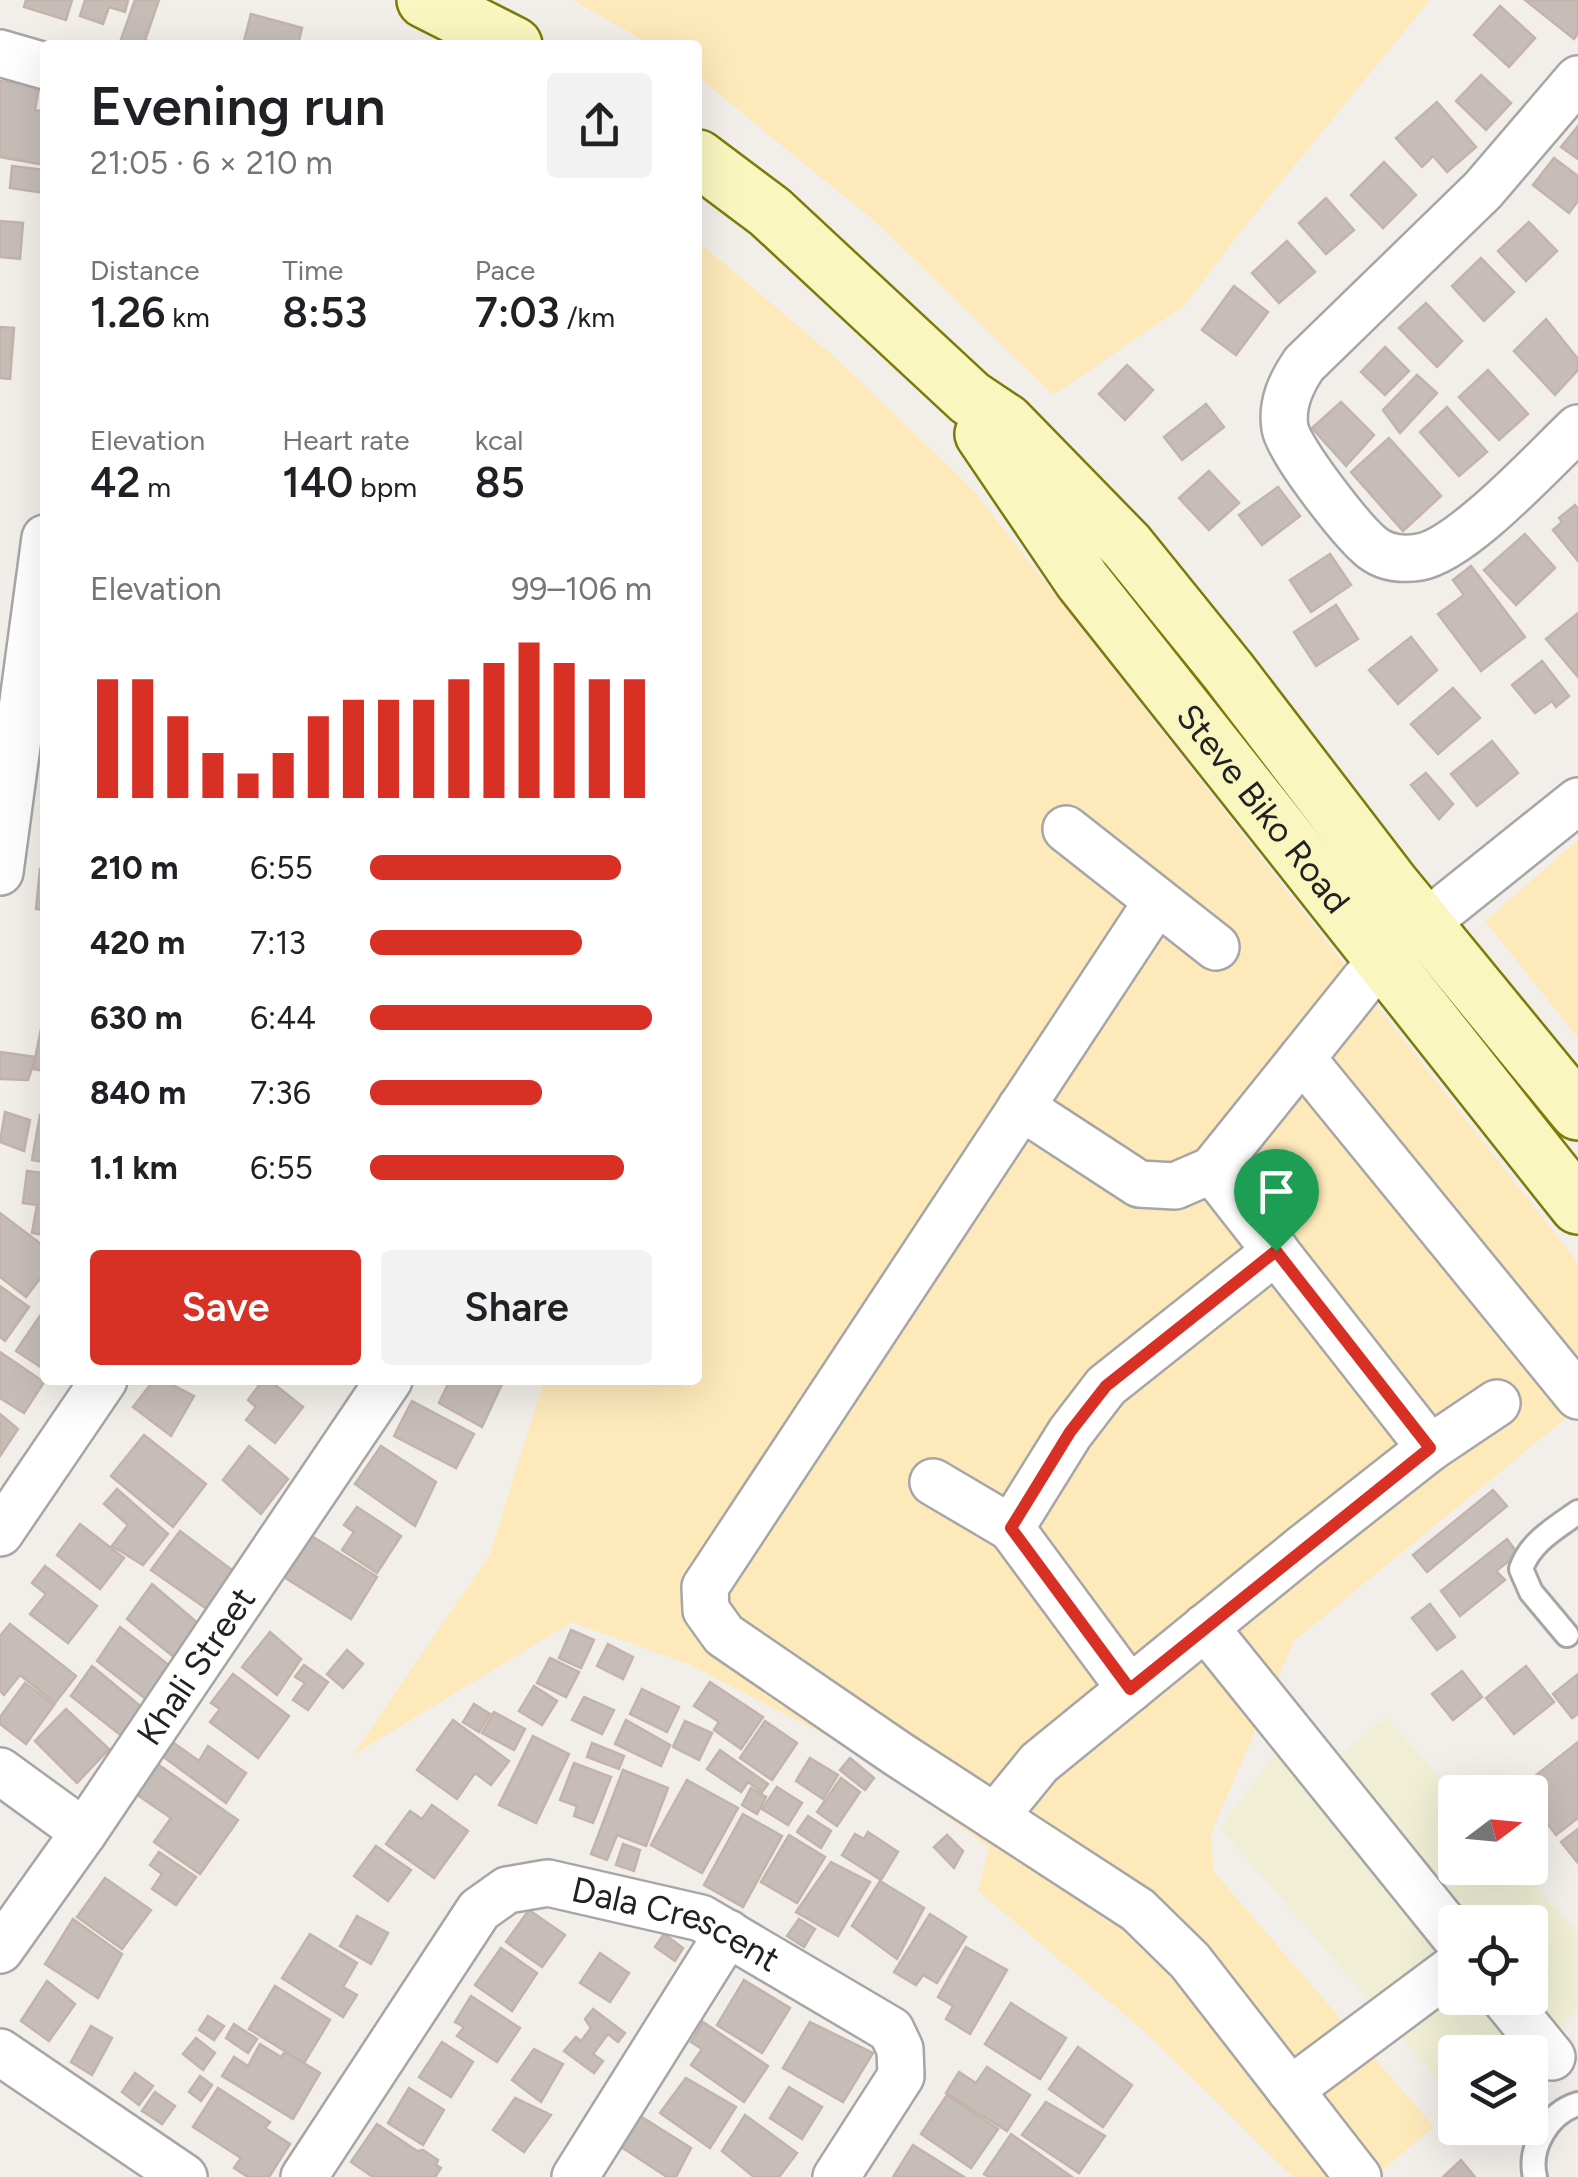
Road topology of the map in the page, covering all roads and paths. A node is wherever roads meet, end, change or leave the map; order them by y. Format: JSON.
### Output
{"nodes":[{"id":1,"x":426,"y":0,"type":"edge"},
{"id":2,"x":504,"y":40,"type":"edge"},
{"id":3,"x":0,"y":54,"type":"edge"},
{"id":4,"x":40,"y":65,"type":"edge"},
{"id":5,"x":1578,"y":79,"type":"edge"},
{"id":6,"x":702,"y":161,"type":"edge"},
{"id":7,"x":970,"y":398,"type":"junction"},
{"id":8,"x":1578,"y":428,"type":"edge"},
{"id":9,"x":40,"y":575,"type":"edge"},
{"id":10,"x":1578,"y":800,"type":"edge"},
{"id":11,"x":1066,"y":830,"type":"dead end"},
{"id":12,"x":0,"y":872,"type":"edge"},
{"id":13,"x":1156,"y":903,"type":"junction"},
{"id":14,"x":1425,"y":924,"type":"junction"},
{"id":15,"x":1216,"y":947,"type":"dead end"},
{"id":16,"x":1382,"y":958,"type":"junction"},
{"id":17,"x":1302,"y":1058,"type":"junction"},
{"id":18,"x":1021,"y":1108,"type":"junction"},
{"id":19,"x":1578,"y":1112,"type":"edge"},
{"id":20,"x":1212,"y":1170,"type":"junction"},
{"id":21,"x":1578,"y":1206,"type":"edge"},
{"id":22,"x":1276,"y":1251,"type":"junction"},
{"id":23,"x":101,"y":1385,"type":"edge"},
{"id":24,"x":386,"y":1385,"type":"edge"},
{"id":25,"x":1578,"y":1396,"type":"edge"},
{"id":26,"x":1496,"y":1402,"type":"dead end"},
{"id":27,"x":1430,"y":1448,"type":"junction"},
{"id":28,"x":933,"y":1482,"type":"dead end"},
{"id":29,"x":1578,"y":1512,"type":"edge"},
{"id":30,"x":1011,"y":1528,"type":"junction"},
{"id":31,"x":0,"y":1533,"type":"edge"},
{"id":32,"x":1205,"y":1628,"type":"junction"},
{"id":33,"x":1566,"y":1635,"type":"dead end"},
{"id":34,"x":1130,"y":1689,"type":"junction"},
{"id":35,"x":0,"y":1771,"type":"edge"},
{"id":36,"x":995,"y":1817,"type":"junction"},
{"id":37,"x":84,"y":1832,"type":"junction"},
{"id":38,"x":1438,"y":1916,"type":"edge"},
{"id":39,"x":728,"y":1933,"type":"junction"},
{"id":40,"x":0,"y":1950,"type":"edge"},
{"id":41,"x":1438,"y":1980,"type":"edge"},
{"id":42,"x":1518,"y":2015,"type":"edge"},
{"id":43,"x":0,"y":2052,"type":"edge"},
{"id":44,"x":1552,"y":2057,"type":"dead end"},
{"id":45,"x":1290,"y":2090,"type":"junction"},
{"id":46,"x":1578,"y":2104,"type":"edge"},
{"id":47,"x":184,"y":2177,"type":"edge"},
{"id":48,"x":304,"y":2177,"type":"edge"},
{"id":49,"x":574,"y":2177,"type":"edge"},
{"id":50,"x":836,"y":2177,"type":"edge"},
{"id":51,"x":1358,"y":2177,"type":"edge"},
{"id":52,"x":1535,"y":2177,"type":"edge"}],
"edges":[{"from":1,"to":2,"type":"street"},
{"from":3,"to":4,"type":"street"},
{"from":5,"to":8,"type":"street"},
{"from":6,"to":7,"type":"street","name":"Steve Biko Road"},
{"from":7,"to":14,"type":"street","name":"Steve Biko Road"},
{"from":7,"to":16,"type":"street","name":"Steve Biko Road"},
{"from":9,"to":12,"type":"street"},
{"from":10,"to":14,"type":"street"},
{"from":11,"to":13,"type":"street"},
{"from":13,"to":15,"type":"street"},
{"from":13,"to":18,"type":"street"},
{"from":14,"to":16,"type":"street"},
{"from":14,"to":19,"type":"street","name":"Steve Biko Road"},
{"from":16,"to":17,"type":"street"},
{"from":16,"to":21,"type":"street","name":"Steve Biko Road"},
{"from":17,"to":20,"type":"street"},
{"from":17,"to":25,"type":"street"},
{"from":18,"to":20,"type":"street"},
{"from":18,"to":36,"type":"street"},
{"from":20,"to":22,"type":"street"},
{"from":22,"to":27,"type":"street"},
{"from":22,"to":30,"type":"street"},
{"from":23,"to":31,"type":"street"},
{"from":24,"to":37,"type":"street","name":"Khali Street"},
{"from":26,"to":27,"type":"street"},
{"from":27,"to":32,"type":"street"},
{"from":28,"to":30,"type":"street"},
{"from":29,"to":33,"type":"lane"},
{"from":30,"to":34,"type":"street"},
{"from":32,"to":34,"type":"street"},
{"from":32,"to":38,"type":"street"},
{"from":34,"to":36,"type":"street"},
{"from":35,"to":37,"type":"street"},
{"from":36,"to":45,"type":"street"},
{"from":37,"to":40,"type":"street","name":"Khali Street"},
{"from":39,"to":48,"type":"street","name":"Dala Crescent"},
{"from":39,"to":49,"type":"street"},
{"from":39,"to":50,"type":"street","name":"Dala Crescent"},
{"from":41,"to":45,"type":"street"},
{"from":42,"to":44,"type":"street"},
{"from":43,"to":47,"type":"street"},
{"from":45,"to":51,"type":"street"},
{"from":46,"to":52,"type":"lane"}]}
